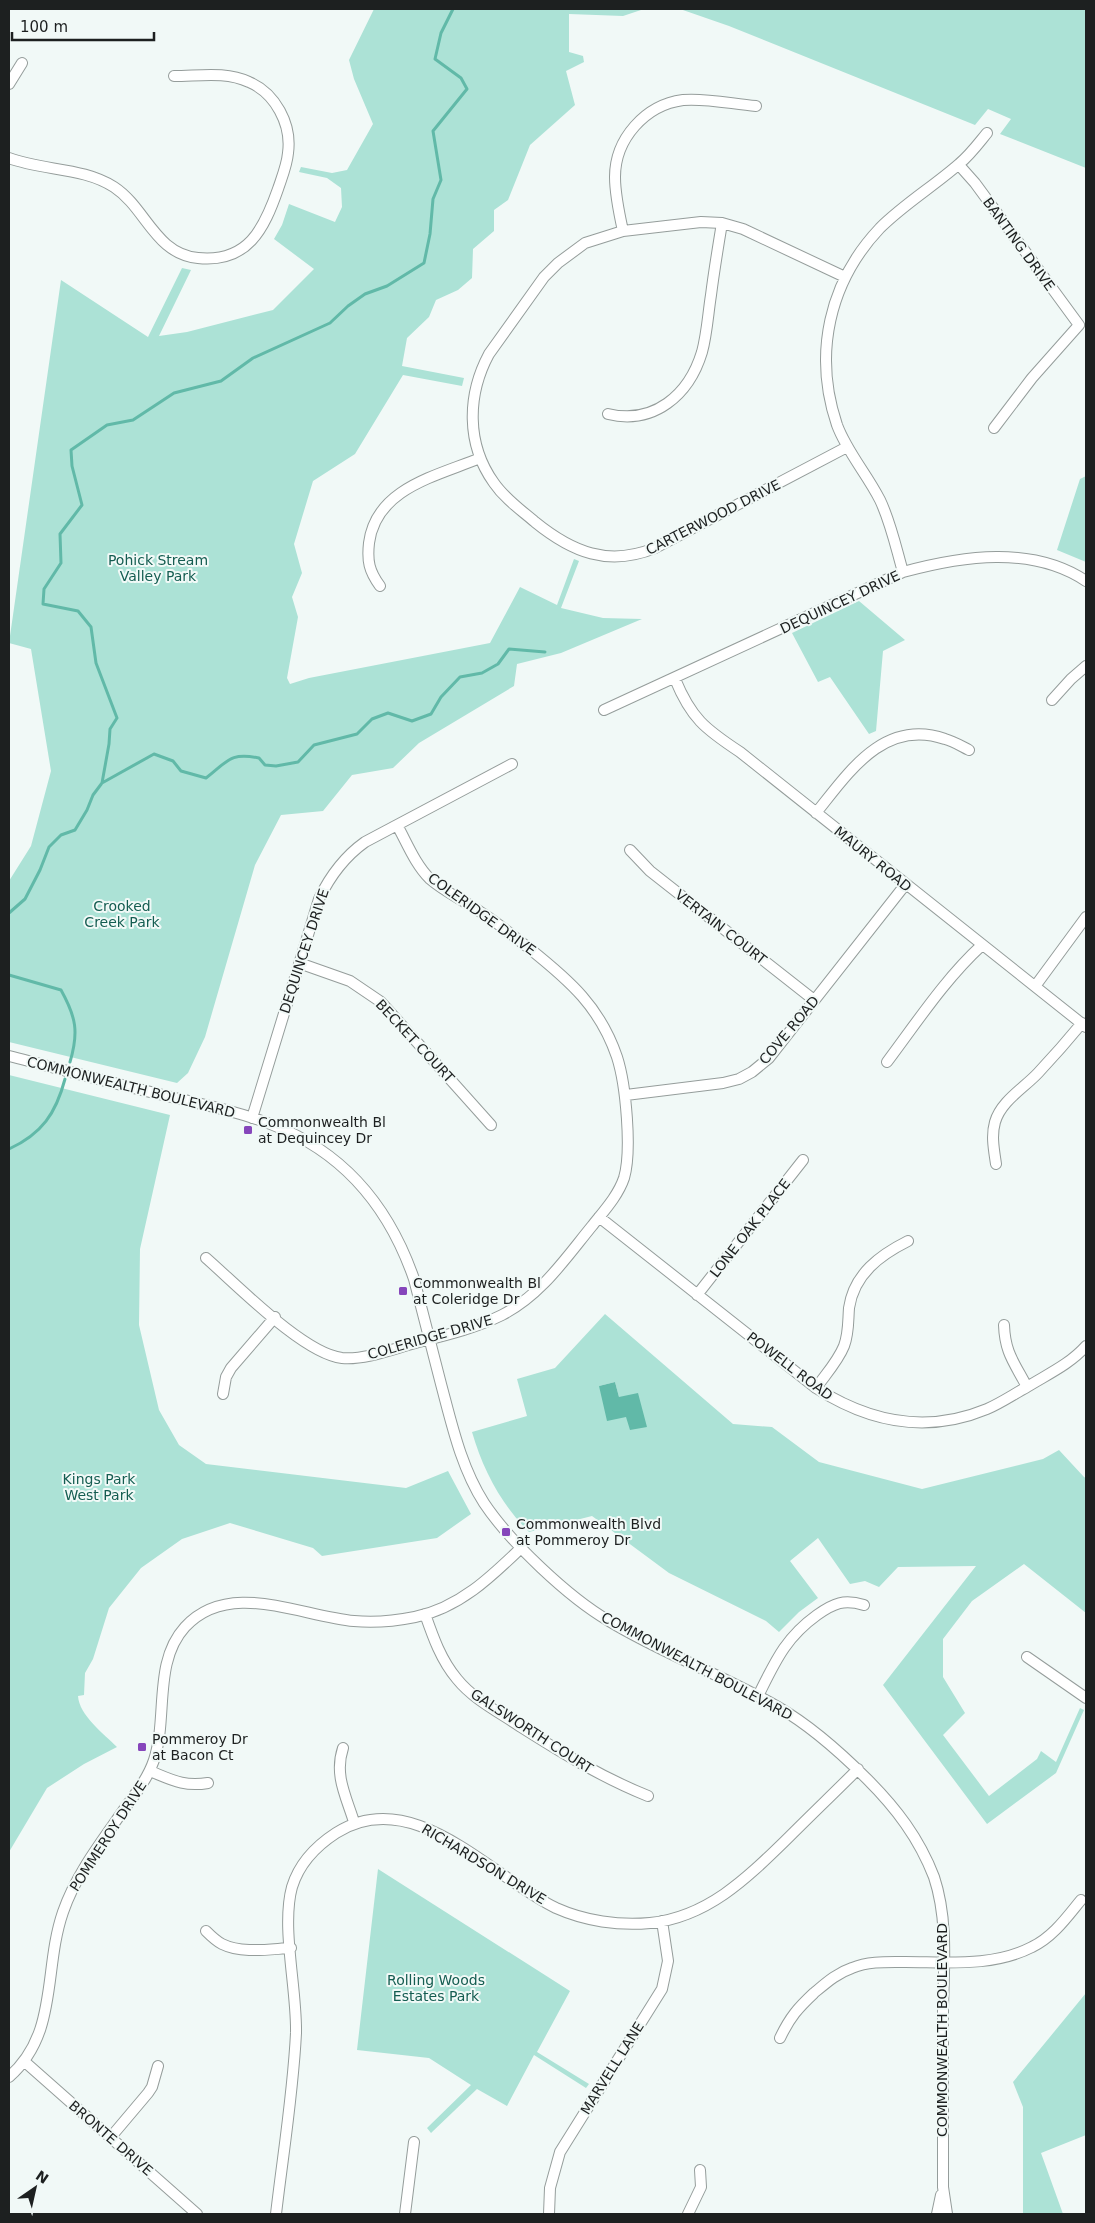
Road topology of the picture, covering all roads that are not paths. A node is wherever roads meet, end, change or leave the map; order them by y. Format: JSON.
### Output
{"nodes":[{"id":1,"x":22,"y":63,"type":"dead end"},
{"id":2,"x":174,"y":76,"type":"dead end"},
{"id":3,"x":9,"y":84,"type":"edge"},
{"id":4,"x":756,"y":106,"type":"dead end"},
{"id":5,"x":987,"y":133,"type":"dead end"},
{"id":6,"x":9,"y":158,"type":"edge"},
{"id":7,"x":958,"y":165,"type":"junction"},
{"id":8,"x":722,"y":223,"type":"junction"},
{"id":9,"x":623,"y":230,"type":"junction"},
{"id":10,"x":844,"y":277,"type":"junction"},
{"id":11,"x":1083,"y":328,"type":"edge"},
{"id":12,"x":608,"y":414,"type":"dead end"},
{"id":13,"x":994,"y":428,"type":"dead end"},
{"id":14,"x":847,"y":447,"type":"junction"},
{"id":15,"x":480,"y":458,"type":"junction"},
{"id":16,"x":903,"y":572,"type":"junction"},
{"id":17,"x":1086,"y":581,"type":"edge"},
{"id":18,"x":380,"y":586,"type":"dead end"},
{"id":19,"x":1086,"y":666,"type":"edge"},
{"id":20,"x":674,"y":679,"type":"junction"},
{"id":21,"x":1052,"y":700,"type":"dead end"},
{"id":22,"x":604,"y":710,"type":"dead end"},
{"id":23,"x":969,"y":750,"type":"dead end"},
{"id":24,"x":512,"y":764,"type":"dead end"},
{"id":25,"x":816,"y":813,"type":"junction"},
{"id":26,"x":397,"y":825,"type":"junction"},
{"id":27,"x":630,"y":850,"type":"dead end"},
{"id":28,"x":905,"y":885,"type":"junction"},
{"id":29,"x":1086,"y":917,"type":"edge"},
{"id":30,"x":982,"y":945,"type":"junction"},
{"id":31,"x":299,"y":962,"type":"junction"},
{"id":32,"x":1036,"y":985,"type":"junction"},
{"id":33,"x":814,"y":1000,"type":"junction"},
{"id":34,"x":1084,"y":1025,"type":"edge"},
{"id":35,"x":9,"y":1056,"type":"edge"},
{"id":36,"x":887,"y":1062,"type":"dead end"},
{"id":37,"x":626,"y":1095,"type":"junction"},
{"id":38,"x":252,"y":1118,"type":"junction"},
{"id":39,"x":491,"y":1125,"type":"dead end"},
{"id":40,"x":803,"y":1160,"type":"dead end"},
{"id":41,"x":996,"y":1164,"type":"dead end"},
{"id":42,"x":599,"y":1217,"type":"junction"},
{"id":43,"x":908,"y":1241,"type":"dead end"},
{"id":44,"x":206,"y":1258,"type":"dead end"},
{"id":45,"x":697,"y":1295,"type":"junction"},
{"id":46,"x":275,"y":1317,"type":"junction"},
{"id":47,"x":1004,"y":1325,"type":"dead end"},
{"id":48,"x":430,"y":1339,"type":"junction"},
{"id":49,"x":1086,"y":1346,"type":"edge"},
{"id":50,"x":1027,"y":1387,"type":"junction"},
{"id":51,"x":816,"y":1388,"type":"junction"},
{"id":52,"x":223,"y":1394,"type":"dead end"},
{"id":53,"x":522,"y":1547,"type":"junction"},
{"id":54,"x":864,"y":1606,"type":"dead end"},
{"id":55,"x":425,"y":1614,"type":"junction"},
{"id":56,"x":1027,"y":1657,"type":"dead end"},
{"id":57,"x":758,"y":1696,"type":"junction"},
{"id":58,"x":1086,"y":1698,"type":"edge"},
{"id":59,"x":343,"y":1748,"type":"dead end"},
{"id":60,"x":858,"y":1769,"type":"junction"},
{"id":61,"x":150,"y":1771,"type":"junction"},
{"id":62,"x":208,"y":1783,"type":"dead end"},
{"id":63,"x":648,"y":1796,"type":"dead end"},
{"id":64,"x":354,"y":1822,"type":"junction"},
{"id":65,"x":1081,"y":1900,"type":"dead end"},
{"id":66,"x":662,"y":1921,"type":"junction"},
{"id":67,"x":206,"y":1931,"type":"dead end"},
{"id":68,"x":291,"y":1948,"type":"junction"},
{"id":69,"x":944,"y":1962,"type":"junction"},
{"id":70,"x":780,"y":2038,"type":"dead end"},
{"id":71,"x":24,"y":2062,"type":"junction"},
{"id":72,"x":158,"y":2066,"type":"dead end"},
{"id":73,"x":9,"y":2077,"type":"edge"},
{"id":74,"x":110,"y":2138,"type":"junction"},
{"id":75,"x":414,"y":2142,"type":"dead end"},
{"id":76,"x":700,"y":2170,"type":"dead end"},
{"id":77,"x":943,"y":2187,"type":"junction"},
{"id":78,"x":197,"y":2214,"type":"edge"},
{"id":79,"x":276,"y":2214,"type":"edge"},
{"id":80,"x":405,"y":2214,"type":"edge"},
{"id":81,"x":549,"y":2214,"type":"edge"},
{"id":82,"x":688,"y":2214,"type":"edge"},
{"id":83,"x":938,"y":2214,"type":"edge"},
{"id":84,"x":947,"y":2214,"type":"edge"}],
"edges":[{"from":1,"to":3,"type":"street"},
{"from":2,"to":6,"type":"street"},
{"from":4,"to":9,"type":"street"},
{"from":5,"to":7,"type":"street"},
{"from":7,"to":10,"type":"street"},
{"from":7,"to":11,"type":"street","name":"BANTING DRIVE"},
{"from":8,"to":9,"type":"street","name":"CARTERWOOD DRIVE"},
{"from":8,"to":10,"type":"street","name":"CARTERWOOD DRIVE"},
{"from":8,"to":12,"type":"street"},
{"from":9,"to":15,"type":"street","name":"CARTERWOOD DRIVE"},
{"from":10,"to":14,"type":"street"},
{"from":11,"to":13,"type":"street","name":"BANTING DRIVE"},
{"from":14,"to":15,"type":"street","name":"CARTERWOOD DRIVE"},
{"from":14,"to":16,"type":"street"},
{"from":15,"to":18,"type":"street"},
{"from":16,"to":17,"type":"street","name":"DEQUINCEY DRIVE"},
{"from":16,"to":20,"type":"street","name":"DEQUINCEY DRIVE"},
{"from":19,"to":21,"type":"street"},
{"from":20,"to":22,"type":"street","name":"DEQUINCEY DRIVE"},
{"from":20,"to":25,"type":"street","name":"MAURY ROAD"},
{"from":23,"to":25,"type":"street"},
{"from":24,"to":26,"type":"street","name":"DEQUINCEY DRIVE"},
{"from":25,"to":28,"type":"street","name":"MAURY ROAD"},
{"from":26,"to":31,"type":"street","name":"DEQUINCEY DRIVE"},
{"from":26,"to":37,"type":"street","name":"COLERIDGE DRIVE"},
{"from":27,"to":33,"type":"street","name":"VERTAIN COURT"},
{"from":28,"to":30,"type":"street","name":"MAURY ROAD"},
{"from":28,"to":33,"type":"street","name":"COVE ROAD"},
{"from":29,"to":32,"type":"street"},
{"from":30,"to":32,"type":"street","name":"MAURY ROAD"},
{"from":30,"to":36,"type":"street"},
{"from":31,"to":38,"type":"street","name":"DEQUINCEY DRIVE"},
{"from":31,"to":39,"type":"street","name":"BECKET COURT"},
{"from":32,"to":34,"type":"street","name":"MAURY ROAD"},
{"from":33,"to":37,"type":"street","name":"COVE ROAD"},
{"from":34,"to":41,"type":"street"},
{"from":35,"to":38,"type":"street","name":"COMMONWEALTH BOULEVARD"},
{"from":37,"to":42,"type":"street","name":"COLERIDGE DRIVE"},
{"from":38,"to":48,"type":"street","name":"COMMONWEALTH BOULEVARD"},
{"from":40,"to":45,"type":"street","name":"LONE OAK PLACE"},
{"from":42,"to":45,"type":"street","name":"POWELL ROAD"},
{"from":42,"to":48,"type":"street","name":"COLERIDGE DRIVE"},
{"from":43,"to":51,"type":"street"},
{"from":44,"to":46,"type":"street","name":"COLERIDGE DRIVE"},
{"from":45,"to":51,"type":"street","name":"POWELL ROAD"},
{"from":46,"to":48,"type":"street","name":"COLERIDGE DRIVE"},
{"from":46,"to":52,"type":"street"},
{"from":47,"to":50,"type":"street"},
{"from":48,"to":53,"type":"street","name":"COMMONWEALTH BOULEVARD"},
{"from":49,"to":50,"type":"street","name":"POWELL ROAD"},
{"from":50,"to":51,"type":"street","name":"POWELL ROAD"},
{"from":53,"to":55,"type":"street","name":"POMMEROY DRIVE"},
{"from":53,"to":57,"type":"street","name":"COMMONWEALTH BOULEVARD"},
{"from":54,"to":57,"type":"street"},
{"from":55,"to":61,"type":"street","name":"POMMEROY DRIVE"},
{"from":55,"to":63,"type":"street","name":"GALSWORTH COURT"},
{"from":56,"to":58,"type":"street"},
{"from":57,"to":60,"type":"street","name":"COMMONWEALTH BOULEVARD"},
{"from":59,"to":64,"type":"street"},
{"from":60,"to":66,"type":"street","name":"RICHARDSON DRIVE"},
{"from":60,"to":69,"type":"street","name":"COMMONWEALTH BOULEVARD"},
{"from":61,"to":62,"type":"street"},
{"from":61,"to":71,"type":"street","name":"POMMEROY DRIVE"},
{"from":64,"to":66,"type":"street","name":"RICHARDSON DRIVE"},
{"from":64,"to":68,"type":"street","name":"RICHARDSON DRIVE"},
{"from":65,"to":69,"type":"street"},
{"from":66,"to":81,"type":"street","name":"MARVELL LANE"},
{"from":67,"to":68,"type":"street"},
{"from":68,"to":79,"type":"street","name":"RICHARDSON DRIVE"},
{"from":69,"to":70,"type":"street"},
{"from":69,"to":77,"type":"street","name":"COMMONWEALTH BOULEVARD"},
{"from":71,"to":73,"type":"street","name":"POMMEROY DRIVE"},
{"from":71,"to":74,"type":"street","name":"BRONTE DRIVE"},
{"from":72,"to":74,"type":"street"},
{"from":74,"to":78,"type":"street","name":"BRONTE DRIVE"},
{"from":75,"to":80,"type":"street"},
{"from":76,"to":82,"type":"street"},
{"from":77,"to":83,"type":"street","name":"COMMONWEALTH BOULEVARD"},
{"from":77,"to":84,"type":"street","name":"COMMONWEALTH BOULEVARD"}]}
